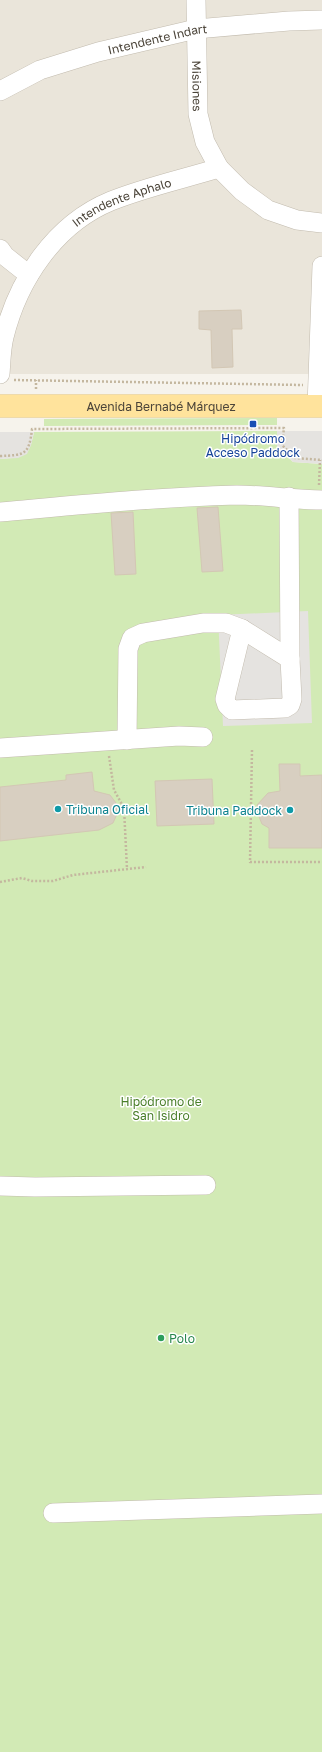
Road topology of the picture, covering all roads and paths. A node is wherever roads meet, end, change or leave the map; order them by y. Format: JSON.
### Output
{"nodes":[{"id":1,"x":196,"y":0,"type":"edge"},
{"id":2,"x":322,"y":20,"type":"edge"},
{"id":3,"x":196,"y":29,"type":"junction"},
{"id":4,"x":0,"y":91,"type":"edge"},
{"id":5,"x":219,"y":168,"type":"junction"},
{"id":6,"x":322,"y":223,"type":"edge"},
{"id":7,"x":0,"y":248,"type":"edge"},
{"id":8,"x":322,"y":266,"type":"edge"},
{"id":9,"x":29,"y":276,"type":"junction"},
{"id":10,"x":4,"y":377,"type":"edge"},
{"id":11,"x":319,"y":399,"type":"edge"},
{"id":12,"x":0,"y":406,"type":"edge"},
{"id":13,"x":0,"y":456,"type":"edge"},
{"id":14,"x":321,"y":460,"type":"edge"},
{"id":15,"x":289,"y":497,"type":"junction"},
{"id":16,"x":320,"y":500,"type":"edge"},
{"id":17,"x":0,"y":512,"type":"edge"},
{"id":18,"x":242,"y":629,"type":"junction"},
{"id":19,"x":290,"y":659,"type":"junction"},
{"id":20,"x":203,"y":737,"type":"dead end"},
{"id":21,"x":127,"y":740,"type":"junction"},
{"id":22,"x":106,"y":742,"type":"junction"},
{"id":23,"x":0,"y":748,"type":"edge"},
{"id":24,"x":252,"y":750,"type":"dead end"},
{"id":25,"x":322,"y":862,"type":"edge"},
{"id":26,"x":146,"y":867,"type":"dead end"},
{"id":27,"x":127,"y":869,"type":"junction"},
{"id":28,"x":0,"y":882,"type":"edge"},
{"id":29,"x":206,"y":1185,"type":"dead end"},
{"id":30,"x":0,"y":1186,"type":"edge"},
{"id":31,"x":322,"y":1504,"type":"edge"},
{"id":32,"x":53,"y":1513,"type":"dead end"}],
"edges":[{"from":1,"to":3,"type":"street","name":"Misiones"},
{"from":2,"to":3,"type":"street","name":"Intendente Indart"},
{"from":3,"to":4,"type":"street","name":"Intendente Indart"},
{"from":3,"to":5,"type":"street","name":"Misiones"},
{"from":5,"to":6,"type":"street"},
{"from":5,"to":9,"type":"street","name":"Intendente Aphalo"},
{"from":7,"to":9,"type":"street"},
{"from":8,"to":11,"type":"street"},
{"from":9,"to":10,"type":"street","name":"Intendente Aphalo"},
{"from":10,"to":11,"type":"path"},
{"from":11,"to":12,"type":"main road","name":"Avenida Bernabé Márquez"},
{"from":13,"to":14,"type":"path"},
{"from":14,"to":16,"type":"path"},
{"from":15,"to":16,"type":"street"},
{"from":15,"to":17,"type":"street"},
{"from":15,"to":19,"type":"street"},
{"from":18,"to":19,"type":"street"},
{"from":18,"to":19,"type":"street"},
{"from":18,"to":21,"type":"street"},
{"from":20,"to":21,"type":"street"},
{"from":21,"to":22,"type":"street"},
{"from":22,"to":23,"type":"street"},
{"from":22,"to":27,"type":"path"},
{"from":24,"to":25,"type":"path"},
{"from":26,"to":27,"type":"path"},
{"from":27,"to":28,"type":"path"},
{"from":29,"to":30,"type":"street"},
{"from":31,"to":32,"type":"street"}]}
